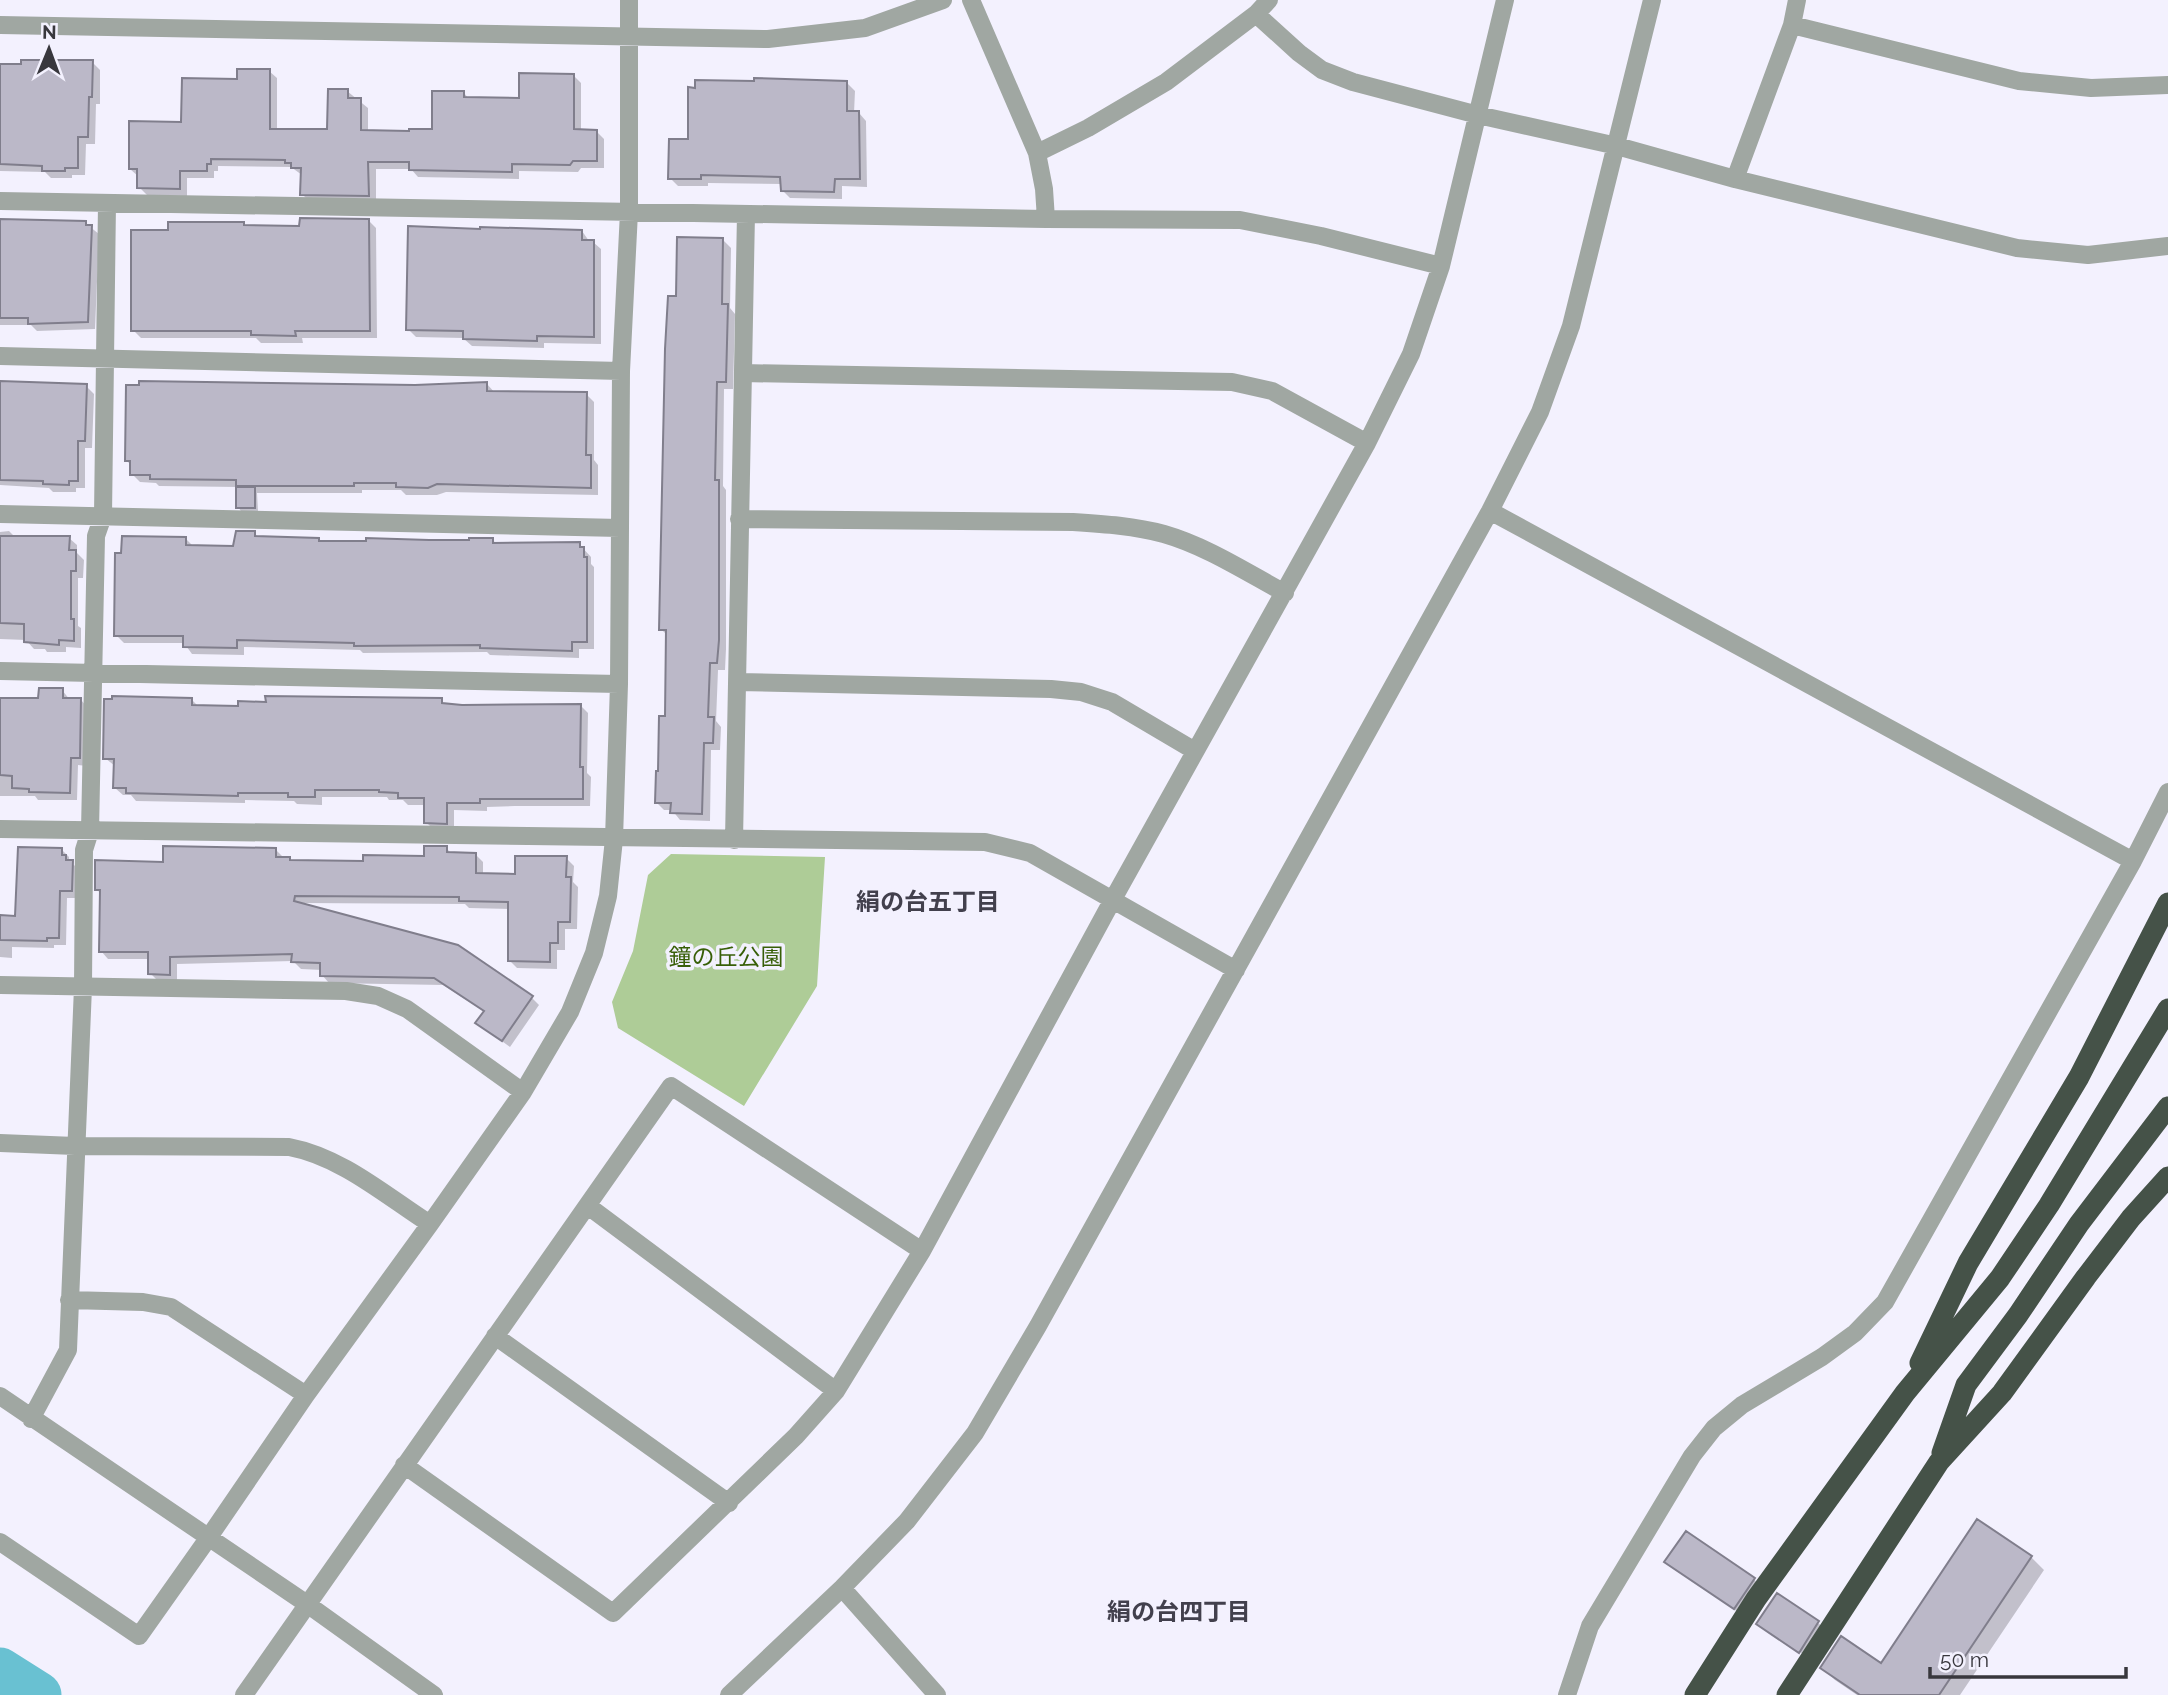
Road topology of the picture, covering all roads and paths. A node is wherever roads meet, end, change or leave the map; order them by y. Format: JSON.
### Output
{"nodes":[{"id":1,"x":629,"y":0,"type":"edge"},
{"id":2,"x":943,"y":0,"type":"edge"},
{"id":3,"x":971,"y":0,"type":"edge"},
{"id":4,"x":1269,"y":0,"type":"edge"},
{"id":5,"x":1505,"y":0,"type":"edge"},
{"id":6,"x":1652,"y":0,"type":"edge"},
{"id":7,"x":1797,"y":0,"type":"edge"},
{"id":8,"x":1256,"y":14,"type":"junction"},
{"id":9,"x":0,"y":25,"type":"edge"},
{"id":10,"x":1792,"y":25,"type":"junction"},
{"id":11,"x":628,"y":36,"type":"junction"},
{"id":12,"x":2168,"y":85,"type":"edge"},
{"id":13,"x":1478,"y":115,"type":"junction"},
{"id":14,"x":1617,"y":146,"type":"junction"},
{"id":15,"x":1037,"y":153,"type":"junction"},
{"id":16,"x":1735,"y":179,"type":"junction"},
{"id":17,"x":0,"y":201,"type":"edge"},
{"id":18,"x":107,"y":203,"type":"junction"},
{"id":19,"x":629,"y":212,"type":"junction"},
{"id":20,"x":746,"y":214,"type":"junction"},
{"id":21,"x":1046,"y":219,"type":"junction"},
{"id":22,"x":2168,"y":246,"type":"edge"},
{"id":23,"x":1441,"y":266,"type":"junction"},
{"id":24,"x":0,"y":356,"type":"edge"},
{"id":25,"x":106,"y":358,"type":"junction"},
{"id":26,"x":621,"y":371,"type":"junction"},
{"id":27,"x":743,"y":373,"type":"junction"},
{"id":28,"x":1367,"y":443,"type":"junction"},
{"id":29,"x":1490,"y":511,"type":"junction"},
{"id":30,"x":0,"y":514,"type":"edge"},
{"id":31,"x":103,"y":516,"type":"junction"},
{"id":32,"x":739,"y":519,"type":"junction"},
{"id":33,"x":620,"y":528,"type":"junction"},
{"id":34,"x":1285,"y":593,"type":"junction"},
{"id":35,"x":0,"y":671,"type":"edge"},
{"id":36,"x":95,"y":672,"type":"junction"},
{"id":37,"x":738,"y":682,"type":"junction"},
{"id":38,"x":618,"y":684,"type":"junction"},
{"id":39,"x":1195,"y":751,"type":"junction"},
{"id":40,"x":2168,"y":792,"type":"edge"},
{"id":41,"x":0,"y":829,"type":"edge"},
{"id":42,"x":90,"y":831,"type":"junction"},
{"id":43,"x":614,"y":839,"type":"junction"},
{"id":44,"x":734,"y":840,"type":"junction"},
{"id":45,"x":2133,"y":862,"type":"junction"},
{"id":46,"x":1112,"y":901,"type":"junction"},
{"id":47,"x":2168,"y":903,"type":"edge"},
{"id":48,"x":1236,"y":970,"type":"junction"},
{"id":49,"x":0,"y":985,"type":"edge"},
{"id":50,"x":83,"y":987,"type":"junction"},
{"id":51,"x":2168,"y":1009,"type":"edge"},
{"id":52,"x":523,"y":1091,"type":"junction"},
{"id":53,"x":2168,"y":1107,"type":"edge"},
{"id":54,"x":0,"y":1143,"type":"edge"},
{"id":55,"x":75,"y":1146,"type":"junction"},
{"id":56,"x":2168,"y":1177,"type":"edge"},
{"id":57,"x":588,"y":1206,"type":"junction"},
{"id":58,"x":430,"y":1224,"type":"junction"},
{"id":59,"x":922,"y":1251,"type":"junction"},
{"id":60,"x":69,"y":1300,"type":"junction"},
{"id":61,"x":495,"y":1336,"type":"junction"},
{"id":62,"x":836,"y":1391,"type":"junction"},
{"id":63,"x":1905,"y":1393,"type":"junction"},
{"id":64,"x":306,"y":1395,"type":"junction"},
{"id":65,"x":0,"y":1396,"type":"edge"},
{"id":66,"x":32,"y":1419,"type":"junction"},
{"id":67,"x":1939,"y":1462,"type":"junction"},
{"id":68,"x":404,"y":1465,"type":"junction"},
{"id":69,"x":729,"y":1503,"type":"junction"},
{"id":70,"x":209,"y":1537,"type":"junction"},
{"id":71,"x":0,"y":1542,"type":"edge"},
{"id":72,"x":842,"y":1588,"type":"junction"},
{"id":73,"x":307,"y":1604,"type":"junction"},
{"id":74,"x":244,"y":1695,"type":"edge"},
{"id":75,"x":434,"y":1695,"type":"edge"},
{"id":76,"x":729,"y":1695,"type":"edge"},
{"id":77,"x":937,"y":1695,"type":"edge"},
{"id":78,"x":1567,"y":1695,"type":"edge"},
{"id":79,"x":1695,"y":1695,"type":"edge"},
{"id":80,"x":1787,"y":1695,"type":"edge"}],
"edges":[{"from":1,"to":11,"type":"street"},
{"from":2,"to":11,"type":"street"},
{"from":3,"to":15,"type":"street"},
{"from":4,"to":8,"type":"street"},
{"from":5,"to":13,"type":"street"},
{"from":6,"to":14,"type":"street"},
{"from":7,"to":10,"type":"street"},
{"from":8,"to":13,"type":"street"},
{"from":8,"to":15,"type":"street"},
{"from":9,"to":11,"type":"street"},
{"from":10,"to":12,"type":"street"},
{"from":10,"to":16,"type":"street"},
{"from":11,"to":19,"type":"street"},
{"from":13,"to":14,"type":"street"},
{"from":13,"to":23,"type":"street"},
{"from":14,"to":16,"type":"street"},
{"from":14,"to":29,"type":"street"},
{"from":15,"to":21,"type":"street"},
{"from":16,"to":22,"type":"street"},
{"from":17,"to":18,"type":"street"},
{"from":18,"to":19,"type":"street"},
{"from":18,"to":25,"type":"street"},
{"from":19,"to":20,"type":"street"},
{"from":19,"to":26,"type":"street"},
{"from":20,"to":21,"type":"street"},
{"from":20,"to":27,"type":"street"},
{"from":21,"to":23,"type":"street"},
{"from":23,"to":28,"type":"street"},
{"from":24,"to":25,"type":"street"},
{"from":25,"to":26,"type":"street"},
{"from":25,"to":31,"type":"street"},
{"from":26,"to":33,"type":"street"},
{"from":27,"to":28,"type":"street"},
{"from":27,"to":32,"type":"street"},
{"from":28,"to":34,"type":"street"},
{"from":29,"to":45,"type":"street"},
{"from":29,"to":48,"type":"street"},
{"from":30,"to":31,"type":"street"},
{"from":31,"to":33,"type":"street"},
{"from":31,"to":36,"type":"street"},
{"from":32,"to":34,"type":"street"},
{"from":32,"to":37,"type":"street"},
{"from":33,"to":38,"type":"street"},
{"from":34,"to":39,"type":"street"},
{"from":35,"to":36,"type":"street"},
{"from":36,"to":38,"type":"street"},
{"from":36,"to":42,"type":"street"},
{"from":37,"to":39,"type":"street"},
{"from":37,"to":44,"type":"street"},
{"from":38,"to":43,"type":"street"},
{"from":39,"to":46,"type":"street"},
{"from":40,"to":45,"type":"street"},
{"from":41,"to":42,"type":"street"},
{"from":42,"to":43,"type":"street"},
{"from":42,"to":50,"type":"street"},
{"from":43,"to":44,"type":"street"},
{"from":43,"to":52,"type":"street"},
{"from":44,"to":46,"type":"street"},
{"from":45,"to":78,"type":"street"},
{"from":46,"to":48,"type":"street"},
{"from":46,"to":59,"type":"street"},
{"from":47,"to":63,"type":"highway"},
{"from":48,"to":72,"type":"street"},
{"from":49,"to":50,"type":"street"},
{"from":50,"to":52,"type":"street"},
{"from":50,"to":55,"type":"street"},
{"from":51,"to":63,"type":"highway"},
{"from":52,"to":58,"type":"street"},
{"from":53,"to":67,"type":"highway"},
{"from":54,"to":55,"type":"street"},
{"from":55,"to":58,"type":"street"},
{"from":55,"to":60,"type":"street"},
{"from":56,"to":67,"type":"highway"},
{"from":57,"to":59,"type":"street"},
{"from":57,"to":61,"type":"street"},
{"from":57,"to":62,"type":"street"},
{"from":58,"to":64,"type":"street"},
{"from":59,"to":62,"type":"street"},
{"from":60,"to":64,"type":"street"},
{"from":60,"to":66,"type":"street"},
{"from":61,"to":68,"type":"street"},
{"from":61,"to":69,"type":"street"},
{"from":62,"to":69,"type":"street"},
{"from":63,"to":79,"type":"highway"},
{"from":64,"to":70,"type":"street"},
{"from":65,"to":66,"type":"street"},
{"from":66,"to":70,"type":"street"},
{"from":67,"to":80,"type":"highway"},
{"from":68,"to":69,"type":"street"},
{"from":68,"to":73,"type":"street"},
{"from":70,"to":71,"type":"street"},
{"from":70,"to":73,"type":"street"},
{"from":72,"to":76,"type":"street"},
{"from":72,"to":77,"type":"street"},
{"from":73,"to":74,"type":"street"},
{"from":73,"to":75,"type":"street"}]}
